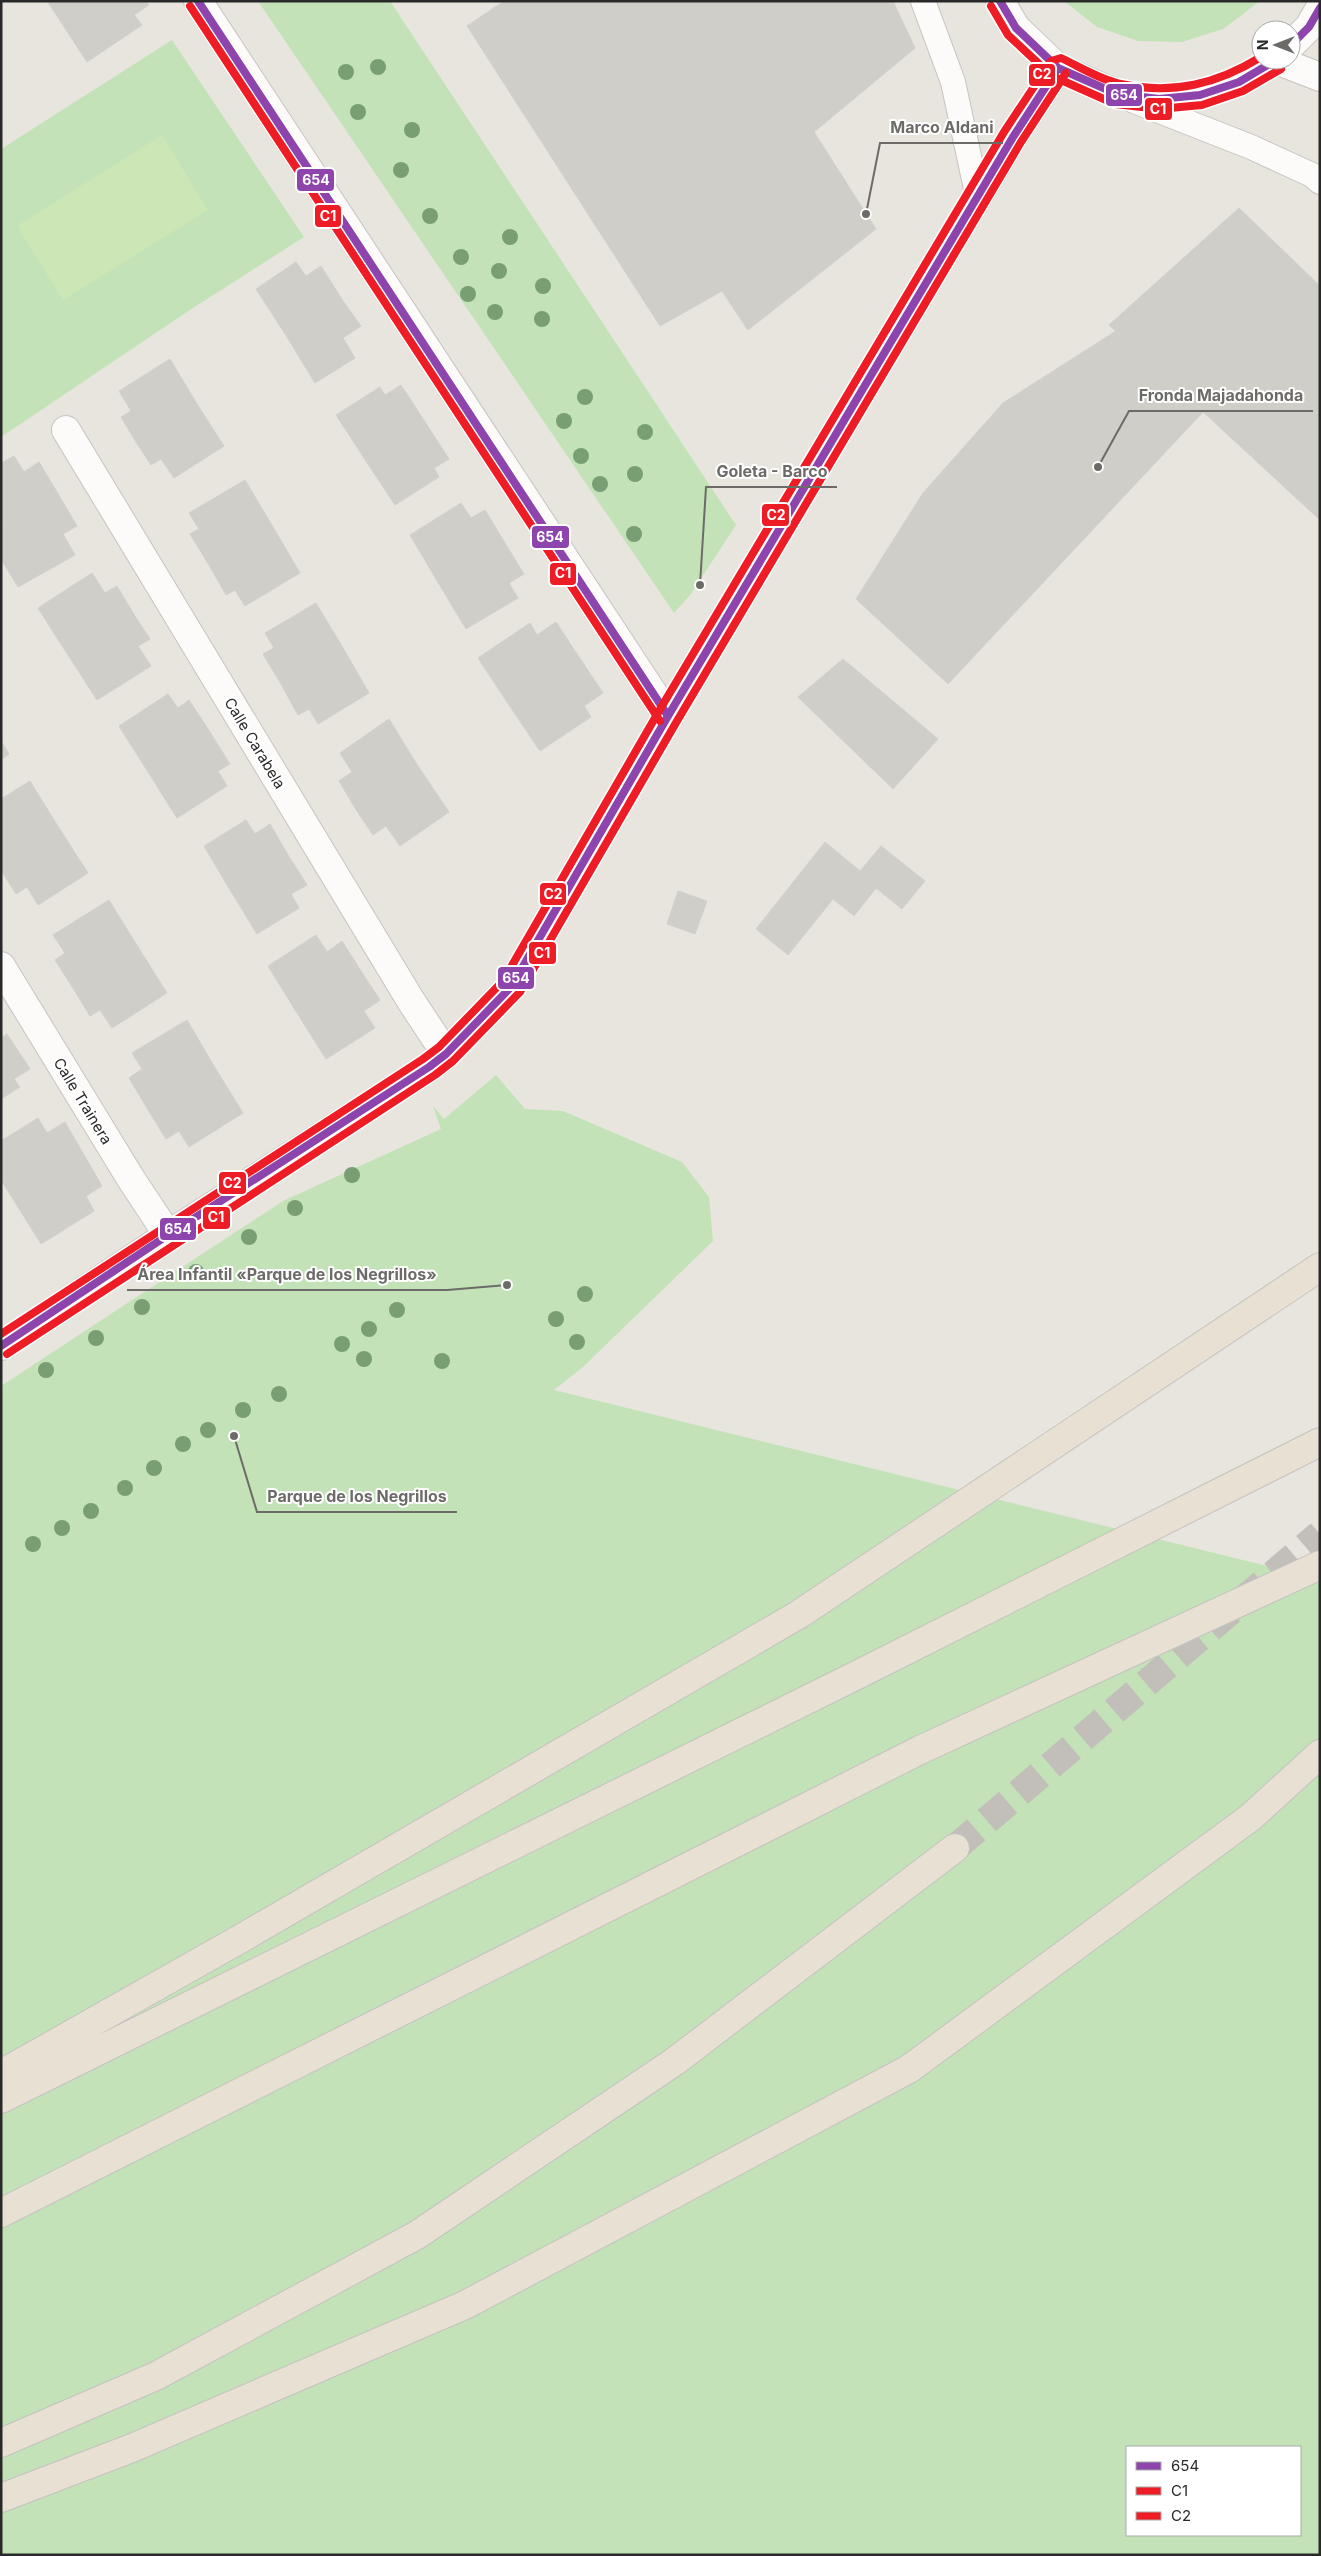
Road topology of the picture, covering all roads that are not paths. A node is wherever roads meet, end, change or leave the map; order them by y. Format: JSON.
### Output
{"nodes":[{"id":1,"x":198,"y":1,"type":"edge"},
{"id":2,"x":923,"y":1,"type":"edge"},
{"id":3,"x":1000,"y":1,"type":"edge"},
{"id":4,"x":1320,"y":8,"type":"edge"},
{"id":5,"x":1301,"y":35,"type":"edge"},
{"id":6,"x":1058,"y":68,"type":"junction"},
{"id":7,"x":1260,"y":70,"type":"edge"},
{"id":8,"x":1301,"y":70,"type":"edge"},
{"id":9,"x":1320,"y":77,"type":"edge"},
{"id":10,"x":1117,"y":94,"type":"junction"},
{"id":11,"x":1316,"y":179,"type":"edge"},
{"id":12,"x":978,"y":198,"type":"junction"},
{"id":13,"x":66,"y":430,"type":"dead end"},
{"id":14,"x":668,"y":716,"type":"junction"},
{"id":15,"x":1,"y":966,"type":"edge"},
{"id":16,"x":446,"y":1054,"type":"junction"},
{"id":17,"x":168,"y":1235,"type":"junction"},
{"id":18,"x":1320,"y":1267,"type":"edge"},
{"id":19,"x":1,"y":1346,"type":"edge"},
{"id":20,"x":1320,"y":1442,"type":"edge"},
{"id":21,"x":1320,"y":1565,"type":"edge"},
{"id":22,"x":1320,"y":1754,"type":"edge"},
{"id":23,"x":954,"y":1848,"type":"tunnel mouth"},
{"id":24,"x":1,"y":2074,"type":"edge"},
{"id":25,"x":1,"y":2099,"type":"edge"},
{"id":26,"x":1,"y":2213,"type":"edge"},
{"id":27,"x":1,"y":2443,"type":"edge"},
{"id":28,"x":1,"y":2498,"type":"edge"}],
"edges":[{"from":1,"to":14,"type":"street"},
{"from":2,"to":12,"type":"lane"},
{"from":3,"to":6,"type":"street"},
{"from":4,"to":5,"type":"street"},
{"from":6,"to":10,"type":"street"},
{"from":6,"to":12,"type":"street"},
{"from":7,"to":10,"type":"street"},
{"from":8,"to":9,"type":"street"},
{"from":10,"to":11,"type":"lane"},
{"from":12,"to":14,"type":"street"},
{"from":13,"to":16,"type":"street","name":"Calle Carabela"},
{"from":14,"to":16,"type":"street"},
{"from":15,"to":17,"type":"street","name":"Calle Trainera"},
{"from":16,"to":17,"type":"street"},
{"from":17,"to":19,"type":"street"},
{"from":18,"to":24,"type":"highway"},
{"from":20,"to":25,"type":"highway"},
{"from":21,"to":26,"type":"highway"},
{"from":22,"to":28,"type":"highway"},
{"from":23,"to":27,"type":"highway"}]}
